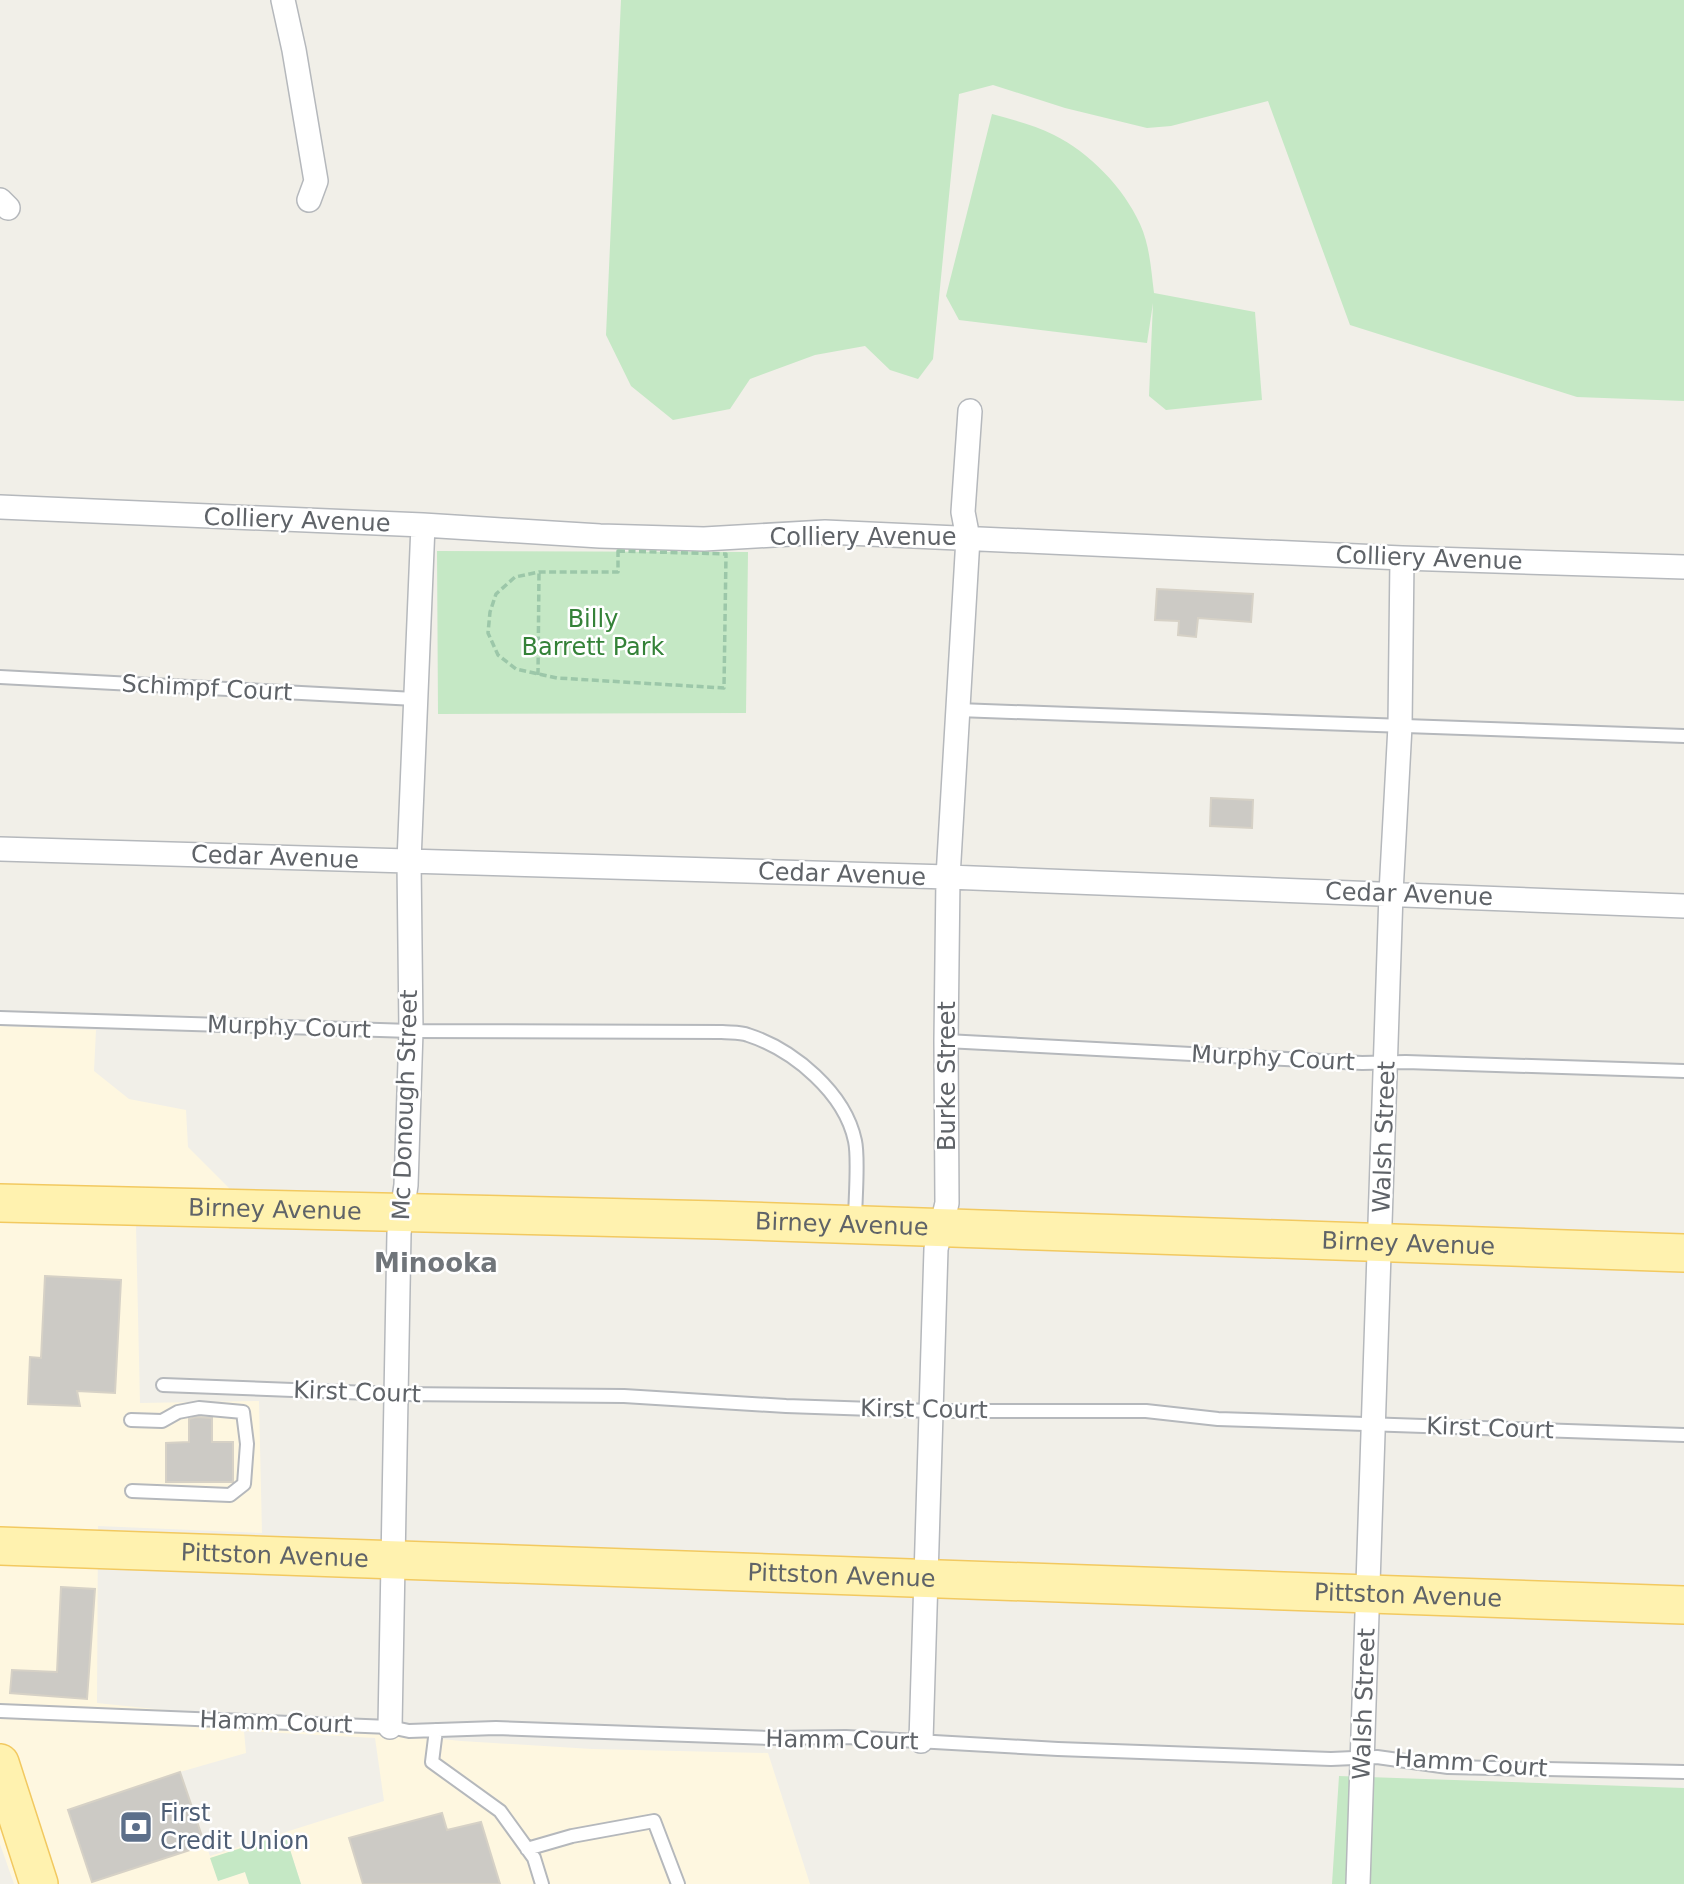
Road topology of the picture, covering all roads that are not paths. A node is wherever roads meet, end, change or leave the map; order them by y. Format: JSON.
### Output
{"nodes":[{"id":1,"x":283,"y":0,"type":"edge"},
{"id":2,"x":309,"y":200,"type":"dead end"},
{"id":3,"x":970,"y":411,"type":"dead end"},
{"id":4,"x":0,"y":507,"type":"edge"},
{"id":5,"x":424,"y":525,"type":"junction"},
{"id":6,"x":968,"y":538,"type":"junction"},
{"id":7,"x":1402,"y":558,"type":"junction"},
{"id":8,"x":1684,"y":567,"type":"edge"},
{"id":9,"x":0,"y":677,"type":"edge"},
{"id":10,"x":415,"y":699,"type":"junction"},
{"id":11,"x":958,"y":710,"type":"junction"},
{"id":12,"x":1400,"y":726,"type":"junction"},
{"id":13,"x":1684,"y":736,"type":"edge"},
{"id":14,"x":0,"y":849,"type":"edge"},
{"id":15,"x":409,"y":861,"type":"junction"},
{"id":16,"x":948,"y":877,"type":"junction"},
{"id":17,"x":1391,"y":893,"type":"junction"},
{"id":18,"x":1684,"y":906,"type":"edge"},
{"id":19,"x":0,"y":1018,"type":"edge"},
{"id":20,"x":411,"y":1031,"type":"junction"},
{"id":21,"x":946,"y":1041,"type":"junction"},
{"id":22,"x":1387,"y":1063,"type":"junction"},
{"id":23,"x":1684,"y":1071,"type":"edge"},
{"id":24,"x":0,"y":1203,"type":"edge"},
{"id":25,"x":403,"y":1213,"type":"junction"},
{"id":26,"x":855,"y":1225,"type":"junction"},
{"id":27,"x":941,"y":1228,"type":"junction"},
{"id":28,"x":1381,"y":1243,"type":"junction"},
{"id":29,"x":1684,"y":1253,"type":"edge"},
{"id":30,"x":163,"y":1385,"type":"dead end"},
{"id":31,"x":396,"y":1394,"type":"junction"},
{"id":32,"x":931,"y":1411,"type":"junction"},
{"id":33,"x":131,"y":1420,"type":"dead end"},
{"id":34,"x":1374,"y":1424,"type":"junction"},
{"id":35,"x":1684,"y":1435,"type":"edge"},
{"id":36,"x":132,"y":1491,"type":"dead end"},
{"id":37,"x":0,"y":1546,"type":"edge"},
{"id":38,"x":393,"y":1559,"type":"junction"},
{"id":39,"x":926,"y":1578,"type":"junction"},
{"id":40,"x":1368,"y":1594,"type":"junction"},
{"id":41,"x":1684,"y":1605,"type":"edge"},
{"id":42,"x":0,"y":1711,"type":"edge"},
{"id":43,"x":390,"y":1727,"type":"junction"},
{"id":44,"x":436,"y":1730,"type":"junction"},
{"id":45,"x":921,"y":1741,"type":"junction"},
{"id":46,"x":1362,"y":1759,"type":"junction"},
{"id":47,"x":0,"y":1763,"type":"edge"},
{"id":48,"x":1684,"y":1772,"type":"edge"},
{"id":49,"x":527,"y":1849,"type":"junction"},
{"id":50,"x":39,"y":1884,"type":"edge"},
{"id":51,"x":542,"y":1884,"type":"edge"},
{"id":52,"x":678,"y":1884,"type":"edge"},
{"id":53,"x":1358,"y":1884,"type":"edge"}],
"edges":[{"from":1,"to":2,"type":"street"},
{"from":3,"to":6,"type":"street","name":"Burke Street"},
{"from":4,"to":5,"type":"street","name":"Colliery Avenue"},
{"from":5,"to":6,"type":"street","name":"Colliery Avenue"},
{"from":5,"to":10,"type":"street","name":"Mc Donough Street"},
{"from":6,"to":7,"type":"street","name":"Colliery Avenue"},
{"from":6,"to":11,"type":"street","name":"Burke Street"},
{"from":7,"to":8,"type":"street","name":"Colliery Avenue"},
{"from":7,"to":12,"type":"street","name":"Walsh Street"},
{"from":9,"to":10,"type":"lane","name":"Schimpf Court"},
{"from":10,"to":15,"type":"street","name":"Mc Donough Street"},
{"from":11,"to":12,"type":"lane"},
{"from":11,"to":16,"type":"street","name":"Burke Street"},
{"from":12,"to":13,"type":"lane"},
{"from":12,"to":17,"type":"street","name":"Walsh Street"},
{"from":14,"to":15,"type":"street","name":"Cedar Avenue"},
{"from":15,"to":16,"type":"street","name":"Cedar Avenue"},
{"from":15,"to":20,"type":"street","name":"Mc Donough Street"},
{"from":16,"to":17,"type":"street","name":"Cedar Avenue"},
{"from":16,"to":21,"type":"street","name":"Burke Street"},
{"from":17,"to":18,"type":"street","name":"Cedar Avenue"},
{"from":17,"to":22,"type":"street","name":"Walsh Street"},
{"from":19,"to":20,"type":"lane","name":"Murphy Court"},
{"from":20,"to":25,"type":"street","name":"Mc Donough Street"},
{"from":20,"to":26,"type":"lane","name":"Murphy Court"},
{"from":21,"to":22,"type":"lane","name":"Murphy Court"},
{"from":21,"to":27,"type":"street","name":"Burke Street"},
{"from":22,"to":23,"type":"lane","name":"Murphy Court"},
{"from":22,"to":28,"type":"street","name":"Walsh Street"},
{"from":24,"to":25,"type":"main road","name":"Birney Avenue"},
{"from":25,"to":26,"type":"main road","name":"Birney Avenue"},
{"from":25,"to":31,"type":"street","name":"Mc Donough Street"},
{"from":26,"to":27,"type":"main road","name":"Birney Avenue"},
{"from":27,"to":28,"type":"main road","name":"Birney Avenue"},
{"from":27,"to":32,"type":"street","name":"Burke Street"},
{"from":28,"to":29,"type":"main road","name":"Birney Avenue"},
{"from":28,"to":34,"type":"street","name":"Walsh Street"},
{"from":30,"to":31,"type":"lane","name":"Kirst Court"},
{"from":31,"to":32,"type":"lane","name":"Kirst Court"},
{"from":31,"to":38,"type":"street","name":"Mc Donough Street"},
{"from":32,"to":34,"type":"lane","name":"Kirst Court"},
{"from":32,"to":39,"type":"street","name":"Burke Street"},
{"from":33,"to":36,"type":"lane"},
{"from":34,"to":35,"type":"lane","name":"Kirst Court"},
{"from":34,"to":40,"type":"street","name":"Walsh Street"},
{"from":37,"to":38,"type":"main road","name":"Pittston Avenue"},
{"from":38,"to":39,"type":"main road","name":"Pittston Avenue"},
{"from":38,"to":43,"type":"street","name":"Mc Donough Street"},
{"from":39,"to":40,"type":"main road","name":"Pittston Avenue"},
{"from":39,"to":45,"type":"street","name":"Burke Street"},
{"from":40,"to":41,"type":"main road","name":"Pittston Avenue"},
{"from":40,"to":46,"type":"street","name":"Walsh Street"},
{"from":42,"to":43,"type":"lane","name":"Hamm Court"},
{"from":43,"to":44,"type":"lane","name":"Hamm Court"},
{"from":44,"to":45,"type":"lane","name":"Hamm Court"},
{"from":44,"to":49,"type":"lane"},
{"from":45,"to":46,"type":"lane","name":"Hamm Court"},
{"from":46,"to":48,"type":"lane","name":"Hamm Court"},
{"from":46,"to":53,"type":"street","name":"Walsh Street"},
{"from":47,"to":50,"type":"main road"},
{"from":49,"to":51,"type":"lane"},
{"from":49,"to":52,"type":"lane"}]}
